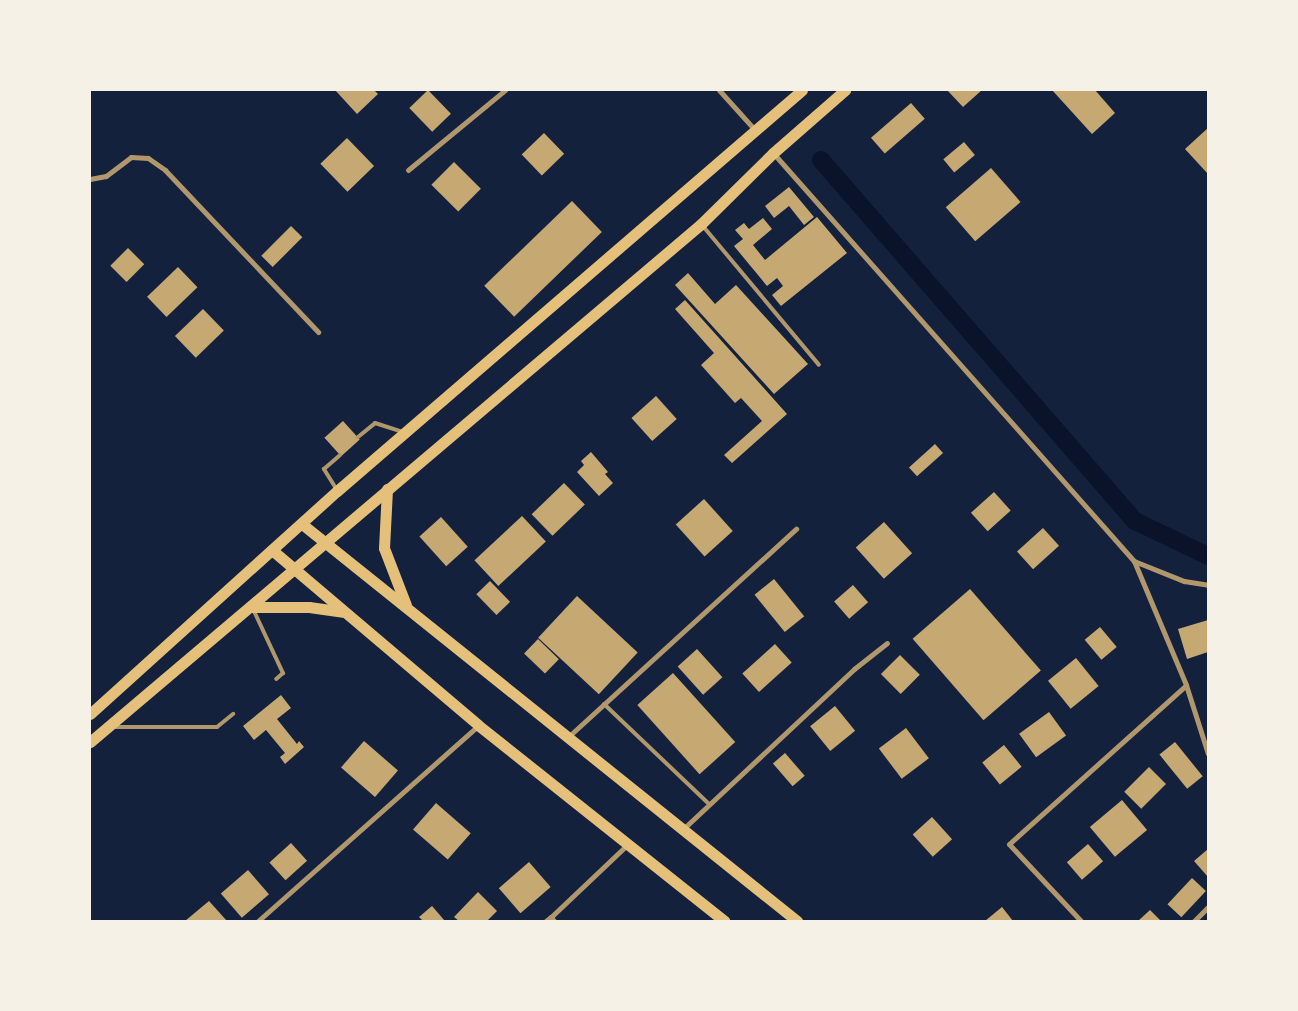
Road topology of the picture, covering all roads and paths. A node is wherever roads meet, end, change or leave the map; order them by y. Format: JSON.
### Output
{"nodes":[{"id":1,"x":505,"y":90,"type":"edge"},
{"id":2,"x":719,"y":90,"type":"edge"},
{"id":3,"x":802,"y":90,"type":"edge"},
{"id":4,"x":844,"y":90,"type":"edge"},
{"id":5,"x":755,"y":131,"type":"junction"},
{"id":6,"x":773,"y":153,"type":"junction"},
{"id":7,"x":408,"y":170,"type":"dead end"},
{"id":8,"x":90,"y":179,"type":"edge"},
{"id":9,"x":701,"y":224,"type":"junction"},
{"id":10,"x":318,"y":332,"type":"dead end"},
{"id":11,"x":820,"y":365,"type":"dead end"},
{"id":12,"x":405,"y":432,"type":"junction"},
{"id":13,"x":358,"y":437,"type":"dead end"},
{"id":14,"x":340,"y":455,"type":"dead end"},
{"id":15,"x":387,"y":489,"type":"junction"},
{"id":16,"x":337,"y":492,"type":"junction"},
{"id":17,"x":302,"y":524,"type":"junction"},
{"id":18,"x":796,"y":529,"type":"dead end"},
{"id":19,"x":326,"y":542,"type":"junction"},
{"id":20,"x":272,"y":550,"type":"junction"},
{"id":21,"x":1134,"y":561,"type":"junction"},
{"id":22,"x":294,"y":570,"type":"junction"},
{"id":23,"x":1208,"y":585,"type":"edge"},
{"id":24,"x":252,"y":606,"type":"junction"},
{"id":25,"x":408,"y":608,"type":"junction"},
{"id":26,"x":346,"y":613,"type":"junction"},
{"id":27,"x":887,"y":643,"type":"dead end"},
{"id":28,"x":276,"y":679,"type":"dead end"},
{"id":29,"x":1186,"y":686,"type":"junction"},
{"id":30,"x":604,"y":704,"type":"junction"},
{"id":31,"x":90,"y":714,"type":"edge"},
{"id":32,"x":233,"y":714,"type":"dead end"},
{"id":33,"x":478,"y":725,"type":"junction"},
{"id":34,"x":107,"y":727,"type":"junction"},
{"id":35,"x":568,"y":737,"type":"junction"},
{"id":36,"x":90,"y":742,"type":"edge"},
{"id":37,"x":1208,"y":754,"type":"edge"},
{"id":38,"x":709,"y":804,"type":"junction"},
{"id":39,"x":682,"y":830,"type":"junction"},
{"id":40,"x":627,"y":845,"type":"junction"},
{"id":41,"x":1208,"y":907,"type":"edge"},
{"id":42,"x":550,"y":920,"type":"edge"},
{"id":43,"x":258,"y":921,"type":"edge"},
{"id":44,"x":724,"y":921,"type":"edge"},
{"id":45,"x":797,"y":921,"type":"edge"},
{"id":46,"x":1080,"y":921,"type":"edge"},
{"id":47,"x":1194,"y":921,"type":"edge"}],
"edges":[{"from":1,"to":7,"type":"street"},
{"from":2,"to":5,"type":"street"},
{"from":3,"to":5,"type":"main road"},
{"from":4,"to":6,"type":"main road"},
{"from":5,"to":12,"type":"main road"},
{"from":6,"to":9,"type":"main road"},
{"from":6,"to":21,"type":"street"},
{"from":8,"to":10,"type":"street"},
{"from":9,"to":11,"type":"lane"},
{"from":9,"to":15,"type":"main road"},
{"from":12,"to":13,"type":"lane"},
{"from":12,"to":16,"type":"main road"},
{"from":14,"to":16,"type":"lane"},
{"from":15,"to":19,"type":"main road"},
{"from":15,"to":25,"type":"main road"},
{"from":16,"to":17,"type":"main road"},
{"from":17,"to":19,"type":"main road"},
{"from":17,"to":20,"type":"main road"},
{"from":18,"to":30,"type":"street"},
{"from":19,"to":22,"type":"main road"},
{"from":19,"to":25,"type":"main road"},
{"from":20,"to":22,"type":"main road"},
{"from":20,"to":31,"type":"main road"},
{"from":21,"to":23,"type":"street"},
{"from":21,"to":29,"type":"street"},
{"from":22,"to":24,"type":"main road"},
{"from":22,"to":26,"type":"main road"},
{"from":24,"to":26,"type":"main road"},
{"from":24,"to":28,"type":"lane"},
{"from":24,"to":34,"type":"main road"},
{"from":25,"to":35,"type":"main road"},
{"from":26,"to":33,"type":"main road"},
{"from":27,"to":38,"type":"street"},
{"from":29,"to":37,"type":"street"},
{"from":29,"to":46,"type":"street"},
{"from":30,"to":35,"type":"street"},
{"from":30,"to":38,"type":"lane"},
{"from":32,"to":34,"type":"lane"},
{"from":33,"to":40,"type":"main road"},
{"from":33,"to":43,"type":"street"},
{"from":34,"to":36,"type":"main road"},
{"from":35,"to":39,"type":"main road"},
{"from":38,"to":39,"type":"street"},
{"from":39,"to":45,"type":"main road"},
{"from":40,"to":42,"type":"street"},
{"from":40,"to":44,"type":"main road"},
{"from":41,"to":47,"type":"street"}]}
